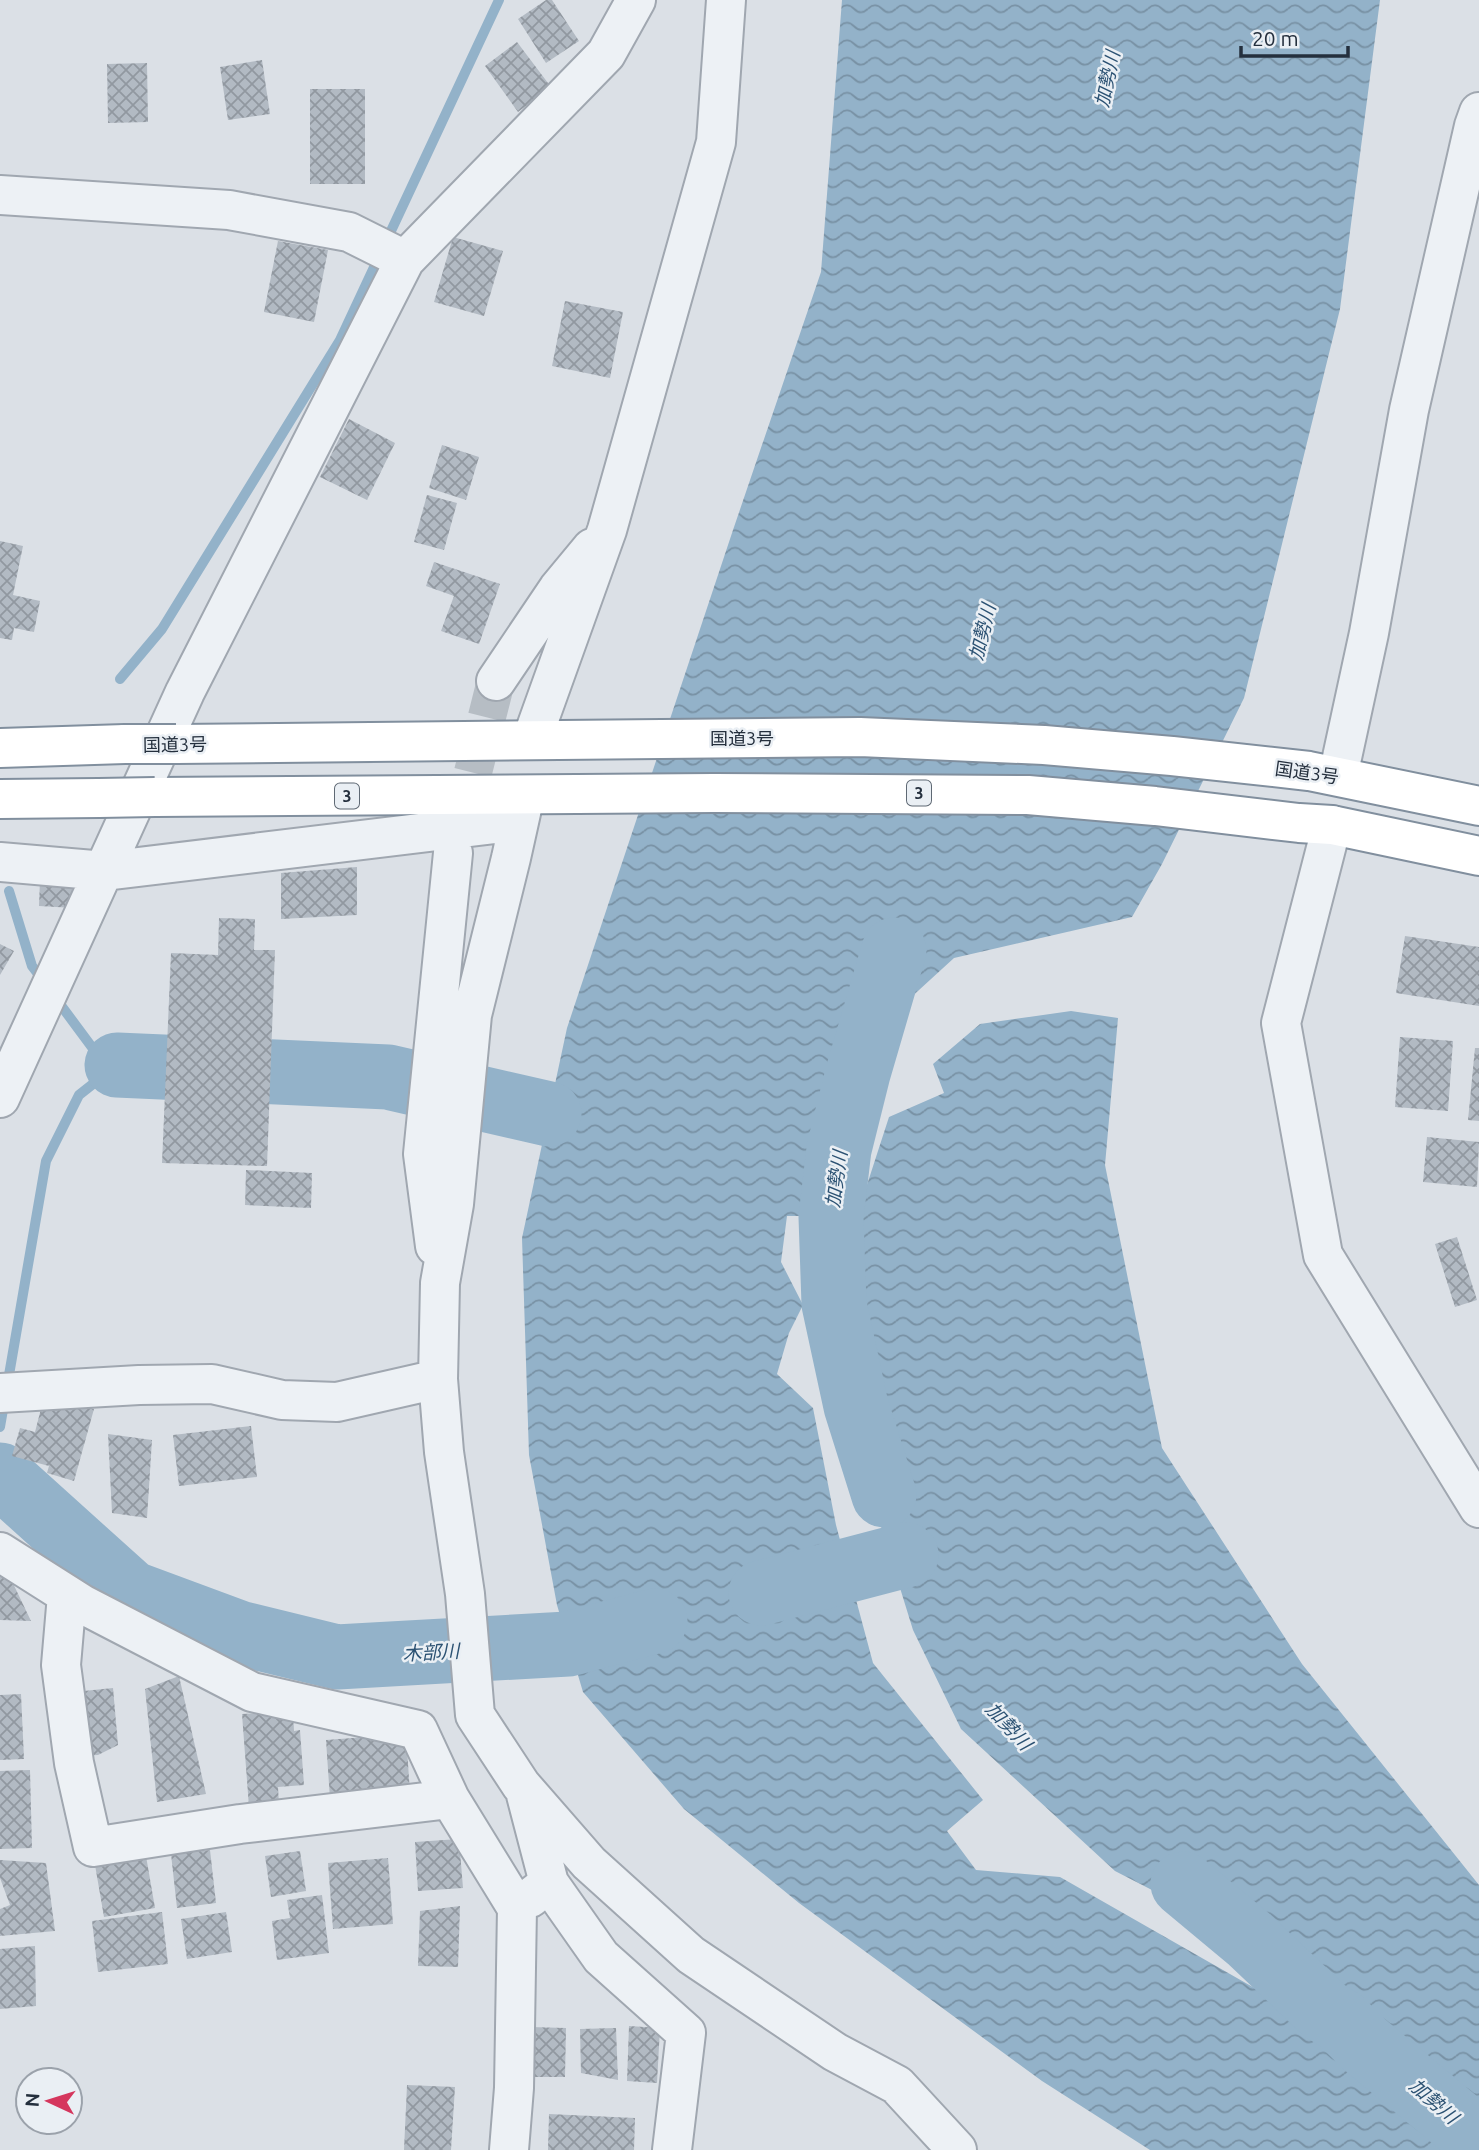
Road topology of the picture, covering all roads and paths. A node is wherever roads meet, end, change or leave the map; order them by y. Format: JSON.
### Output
{"nodes":[{"id":1,"x":636,"y":0,"type":"edge"},
{"id":2,"x":726,"y":0,"type":"edge"},
{"id":3,"x":1479,"y":112,"type":"edge"},
{"id":4,"x":0,"y":195,"type":"edge"},
{"id":5,"x":405,"y":260,"type":"junction"},
{"id":6,"x":607,"y":530,"type":"junction"},
{"id":7,"x":496,"y":681,"type":"tunnel mouth"},
{"id":8,"x":546,"y":740,"type":"junction"},
{"id":9,"x":0,"y":748,"type":"edge"},
{"id":10,"x":1324,"y":774,"type":"junction"},
{"id":11,"x":0,"y":799,"type":"edge"},
{"id":12,"x":527,"y":804,"type":"junction"},
{"id":13,"x":1479,"y":806,"type":"edge"},
{"id":14,"x":1316,"y":824,"type":"junction"},
{"id":15,"x":453,"y":853,"type":"tunnel mouth"},
{"id":16,"x":1479,"y":856,"type":"edge"},
{"id":17,"x":0,"y":862,"type":"edge"},
{"id":18,"x":105,"y":871,"type":"junction"},
{"id":19,"x":0,"y":1098,"type":"edge"},
{"id":20,"x":440,"y":1283,"type":"junction"},
{"id":21,"x":438,"y":1379,"type":"junction"},
{"id":22,"x":0,"y":1393,"type":"edge"},
{"id":23,"x":1477,"y":1500,"type":"edge"},
{"id":24,"x":0,"y":1552,"type":"edge"},
{"id":25,"x":67,"y":1595,"type":"junction"},
{"id":26,"x":525,"y":1790,"type":"junction"},
{"id":27,"x":450,"y":1799,"type":"junction"},
{"id":28,"x":549,"y":1883,"type":"junction"},
{"id":29,"x":517,"y":1908,"type":"junction"},
{"id":30,"x":509,"y":2150,"type":"edge"},
{"id":31,"x":672,"y":2150,"type":"edge"},
{"id":32,"x":957,"y":2150,"type":"edge"}],
"edges":[{"from":1,"to":5,"type":"street"},
{"from":2,"to":6,"type":"street"},
{"from":3,"to":10,"type":"street"},
{"from":4,"to":5,"type":"street"},
{"from":5,"to":18,"type":"street"},
{"from":6,"to":7,"type":"street"},
{"from":6,"to":8,"type":"street"},
{"from":8,"to":9,"type":"highway","name":"国道3号","bridge":true},
{"from":8,"to":10,"type":"highway","name":"国道3号"},
{"from":10,"to":13,"type":"highway","name":"国道3号"},
{"from":11,"to":12,"type":"highway","number":"3","bridge":true},
{"from":12,"to":14,"type":"highway","number":"3"},
{"from":12,"to":18,"type":"street"},
{"from":12,"to":20,"type":"street"},
{"from":14,"to":16,"type":"highway","number":"3"},
{"from":14,"to":23,"type":"street"},
{"from":15,"to":20,"type":"street"},
{"from":17,"to":18,"type":"street"},
{"from":18,"to":19,"type":"street"},
{"from":20,"to":21,"type":"street"},
{"from":21,"to":22,"type":"street"},
{"from":21,"to":26,"type":"street"},
{"from":24,"to":25,"type":"street"},
{"from":25,"to":27,"type":"street"},
{"from":25,"to":27,"type":"street"},
{"from":26,"to":28,"type":"street"},
{"from":26,"to":32,"type":"street"},
{"from":27,"to":29,"type":"street"},
{"from":28,"to":29,"type":"street"},
{"from":28,"to":31,"type":"street"},
{"from":29,"to":30,"type":"street"}]}
